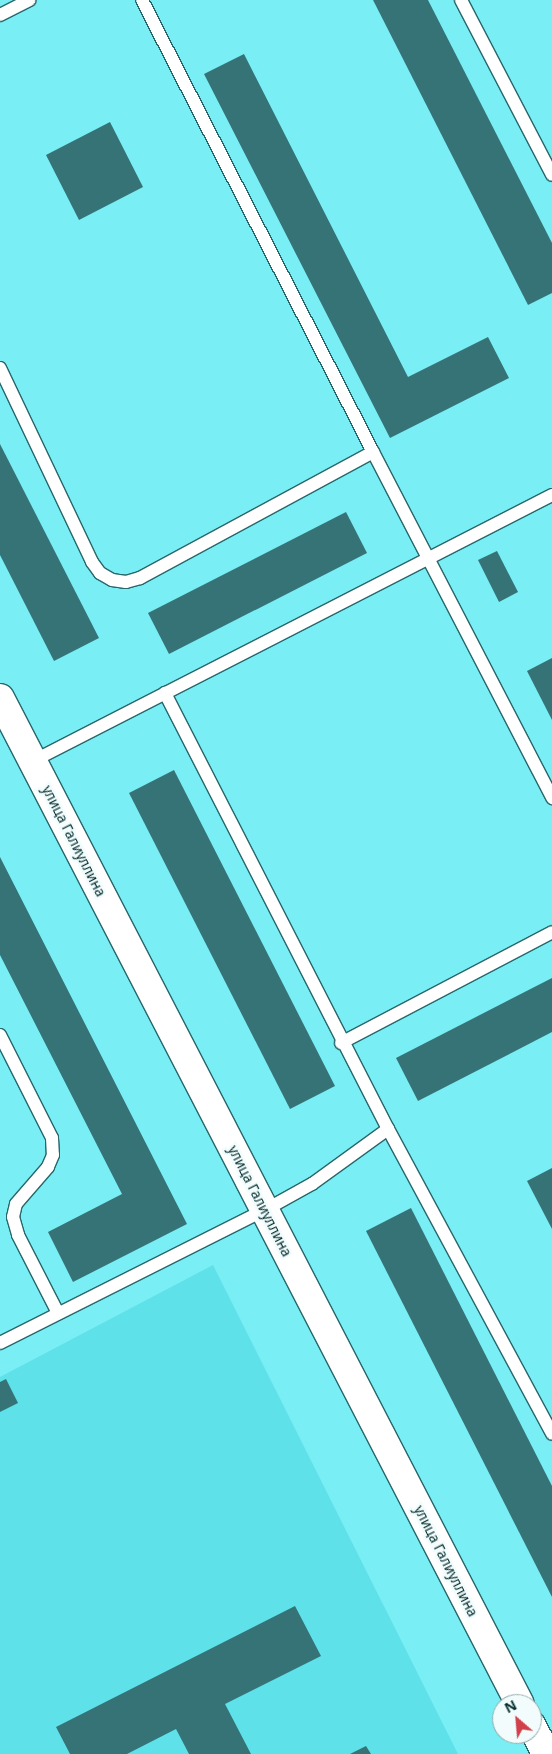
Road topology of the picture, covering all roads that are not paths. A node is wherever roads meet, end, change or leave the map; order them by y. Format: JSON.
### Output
{"nodes":[{"id":1,"x":29,"y":0,"type":"edge"},
{"id":2,"x":142,"y":0,"type":"edge"},
{"id":3,"x":461,"y":0,"type":"edge"},
{"id":4,"x":0,"y":15,"type":"edge"},
{"id":5,"x":552,"y":175,"type":"edge"},
{"id":6,"x":0,"y":368,"type":"edge"},
{"id":7,"x":374,"y":452,"type":"junction"},
{"id":8,"x":552,"y":495,"type":"edge"},
{"id":9,"x":429,"y":559,"type":"junction"},
{"id":10,"x":165,"y":693,"type":"junction"},
{"id":11,"x":0,"y":698,"type":"edge"},
{"id":12,"x":33,"y":761,"type":"junction"},
{"id":13,"x":552,"y":798,"type":"edge"},
{"id":14,"x":552,"y":932,"type":"edge"},
{"id":15,"x":0,"y":1035,"type":"edge"},
{"id":16,"x":341,"y":1043,"type":"junction"},
{"id":17,"x":388,"y":1129,"type":"junction"},
{"id":18,"x":265,"y":1210,"type":"junction"},
{"id":19,"x":58,"y":1313,"type":"junction"},
{"id":20,"x":0,"y":1343,"type":"edge"},
{"id":21,"x":552,"y":1434,"type":"edge"},
{"id":22,"x":515,"y":1694,"type":"edge"}],
"edges":[{"from":1,"to":4,"type":"lane"},
{"from":2,"to":7,"type":"lane"},
{"from":3,"to":5,"type":"lane"},
{"from":6,"to":7,"type":"lane"},
{"from":7,"to":9,"type":"lane"},
{"from":8,"to":9,"type":"lane"},
{"from":9,"to":10,"type":"lane"},
{"from":9,"to":13,"type":"lane"},
{"from":10,"to":12,"type":"lane"},
{"from":10,"to":16,"type":"lane"},
{"from":11,"to":12,"type":"street","name":"улица Галиуллина"},
{"from":12,"to":18,"type":"street","name":"улица Галиуллина"},
{"from":14,"to":16,"type":"lane"},
{"from":15,"to":19,"type":"lane"},
{"from":16,"to":17,"type":"lane"},
{"from":17,"to":18,"type":"lane"},
{"from":17,"to":21,"type":"lane"},
{"from":18,"to":19,"type":"lane"},
{"from":18,"to":22,"type":"street","name":"улица Галиуллина"},
{"from":19,"to":20,"type":"lane"}]}
